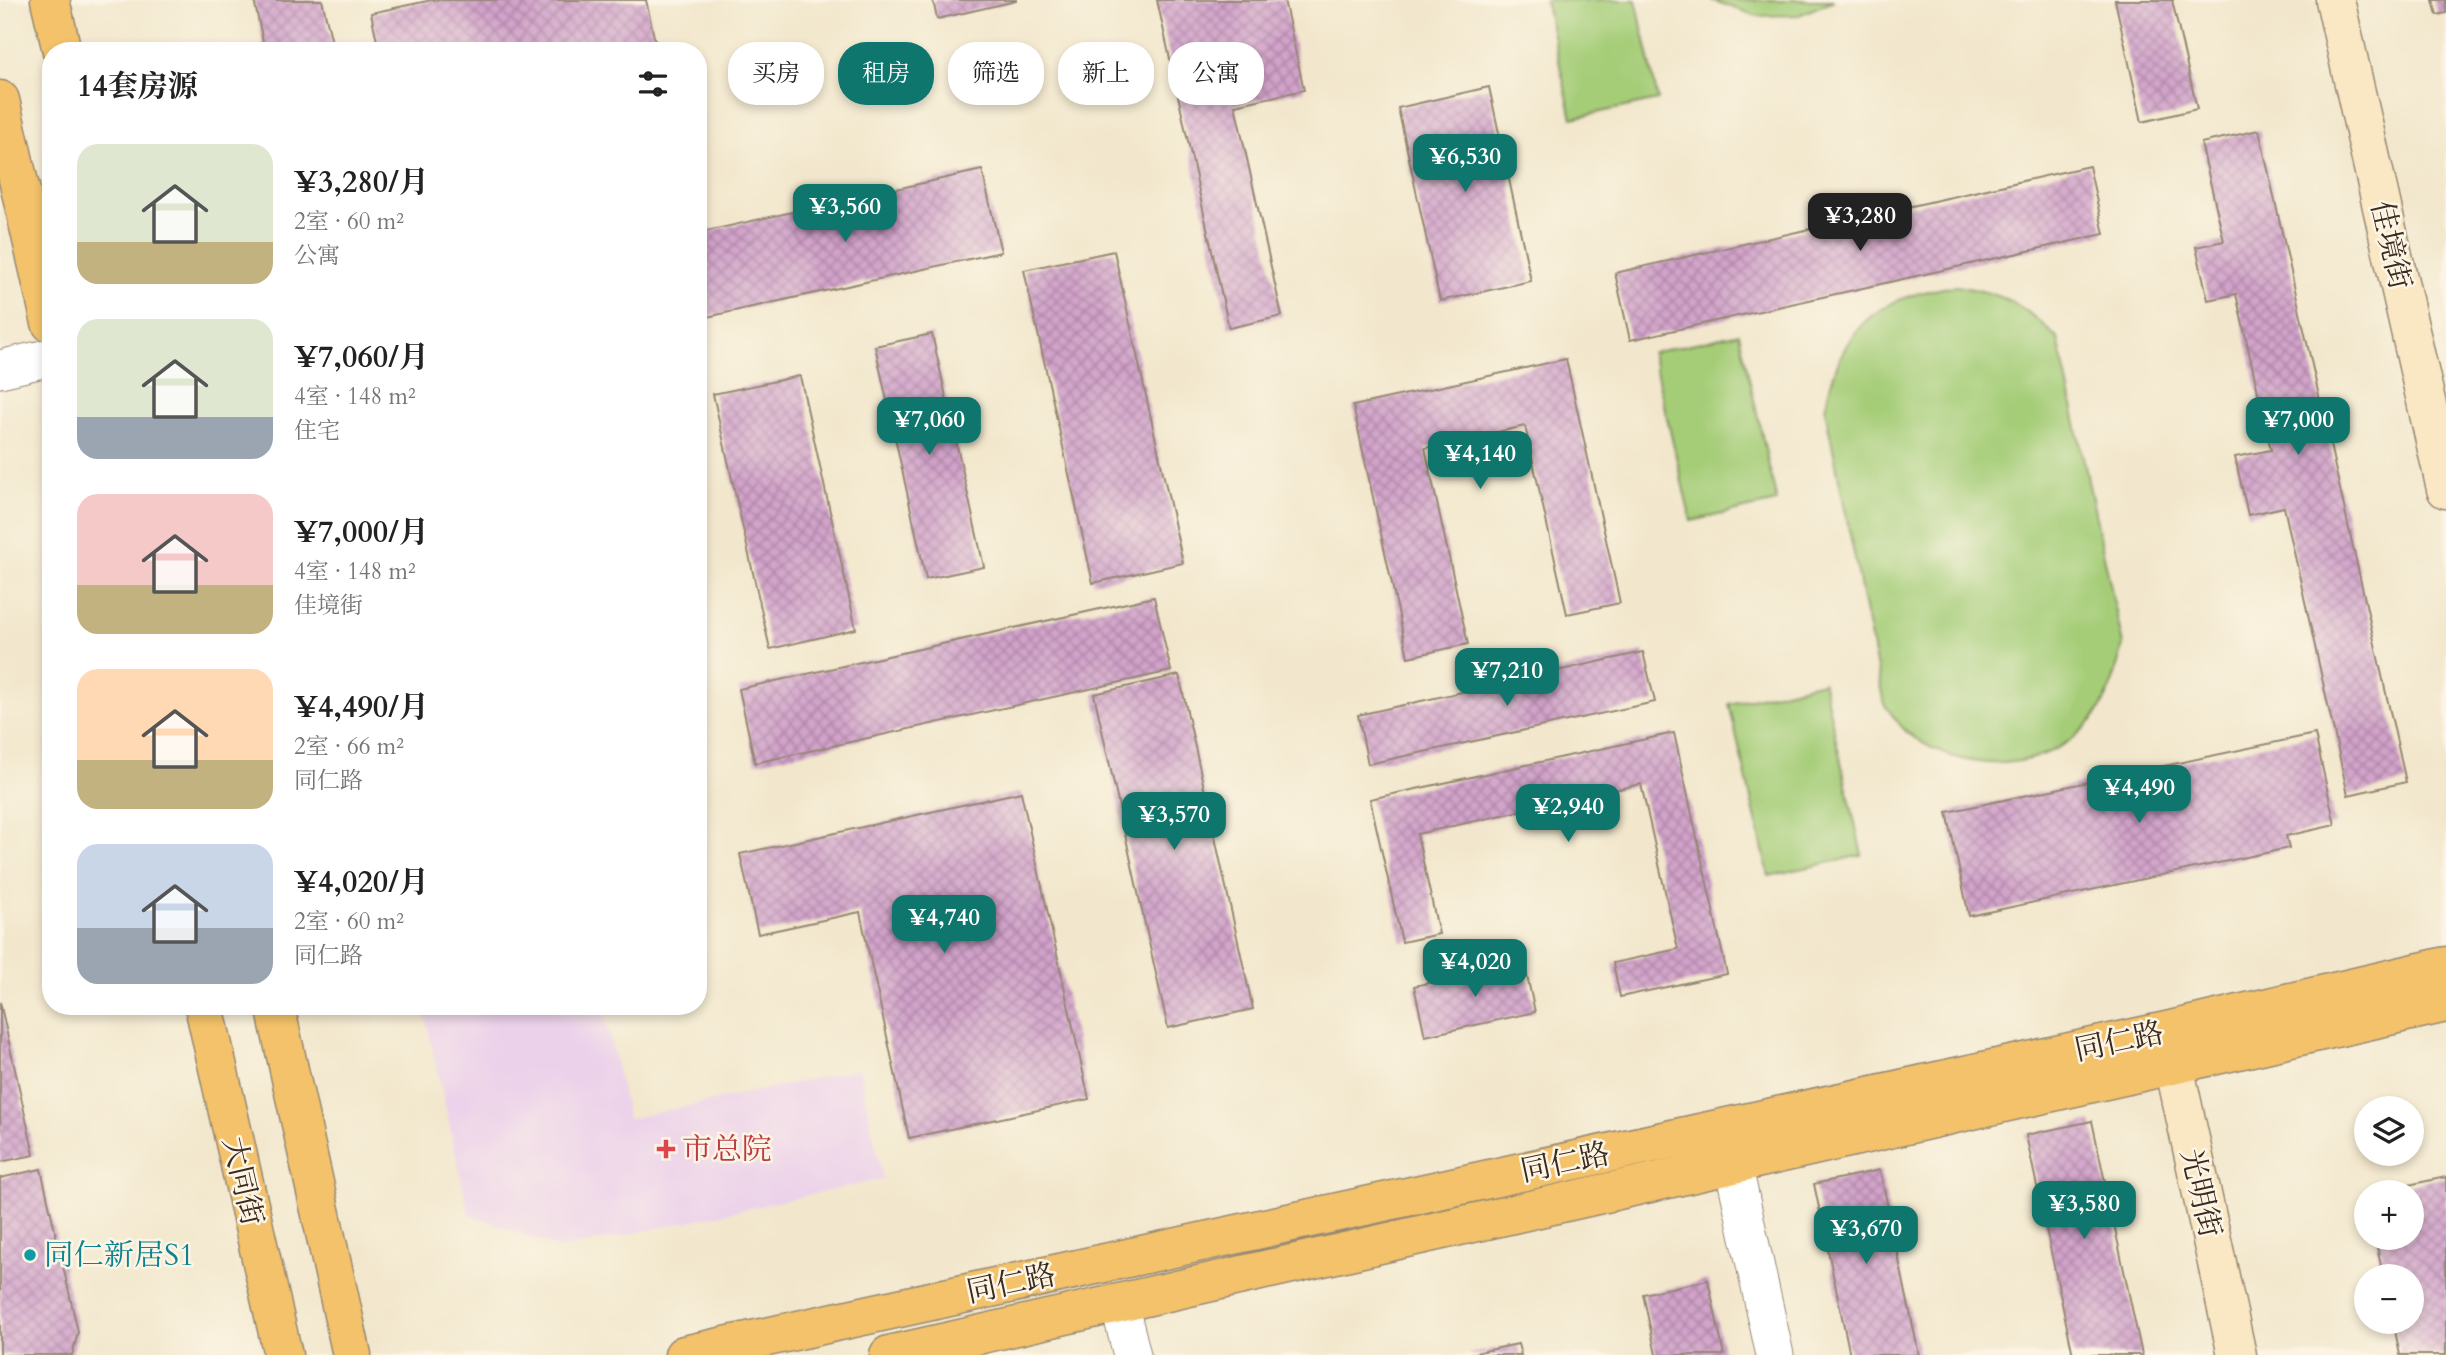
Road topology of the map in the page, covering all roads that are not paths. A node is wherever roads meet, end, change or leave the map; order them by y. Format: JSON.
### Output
{"nodes":[{"id":1,"x":50,"y":0,"type":"edge"},
{"id":2,"x":2335,"y":0,"type":"edge"},
{"id":3,"x":60,"y":42,"type":"edge"},
{"id":4,"x":0,"y":100,"type":"edge"},
{"id":5,"x":42,"y":284,"type":"edge"},
{"id":6,"x":42,"y":360,"type":"edge"},
{"id":7,"x":0,"y":369,"type":"edge"},
{"id":8,"x":2446,"y":489,"type":"edge"},
{"id":9,"x":2446,"y":966,"type":"edge"},
{"id":10,"x":2446,"y":1003,"type":"edge"},
{"id":11,"x":206,"y":1015,"type":"edge"},
{"id":12,"x":277,"y":1015,"type":"edge"},
{"id":13,"x":2169,"y":1048,"type":"junction"},
{"id":14,"x":1733,"y":1164,"type":"junction"},
{"id":15,"x":1119,"y":1303,"type":"junction"},
{"id":16,"x":282,"y":1355,"type":"edge"},
{"id":17,"x":352,"y":1355,"type":"edge"},
{"id":18,"x":684,"y":1355,"type":"edge"},
{"id":19,"x":889,"y":1355,"type":"edge"},
{"id":20,"x":1132,"y":1355,"type":"edge"},
{"id":21,"x":1775,"y":1355,"type":"edge"},
{"id":22,"x":2237,"y":1355,"type":"edge"}],
"edges":[{"from":1,"to":3,"type":"main road"},
{"from":2,"to":8,"type":"street","name":"佳境街"},
{"from":4,"to":5,"type":"main road"},
{"from":6,"to":7,"type":"street"},
{"from":9,"to":13,"type":"main road","name":"同仁路"},
{"from":10,"to":13,"type":"main road","name":"同仁路"},
{"from":11,"to":16,"type":"main road","name":"大同街"},
{"from":12,"to":17,"type":"main road"},
{"from":13,"to":14,"type":"main road","name":"同仁路"},
{"from":13,"to":18,"type":"main road","name":"同仁路"},
{"from":13,"to":22,"type":"street","name":"光明街"},
{"from":14,"to":15,"type":"main road","name":"同仁路"},
{"from":14,"to":21,"type":"street"},
{"from":15,"to":19,"type":"main road","name":"同仁路"},
{"from":15,"to":20,"type":"street"}]}
